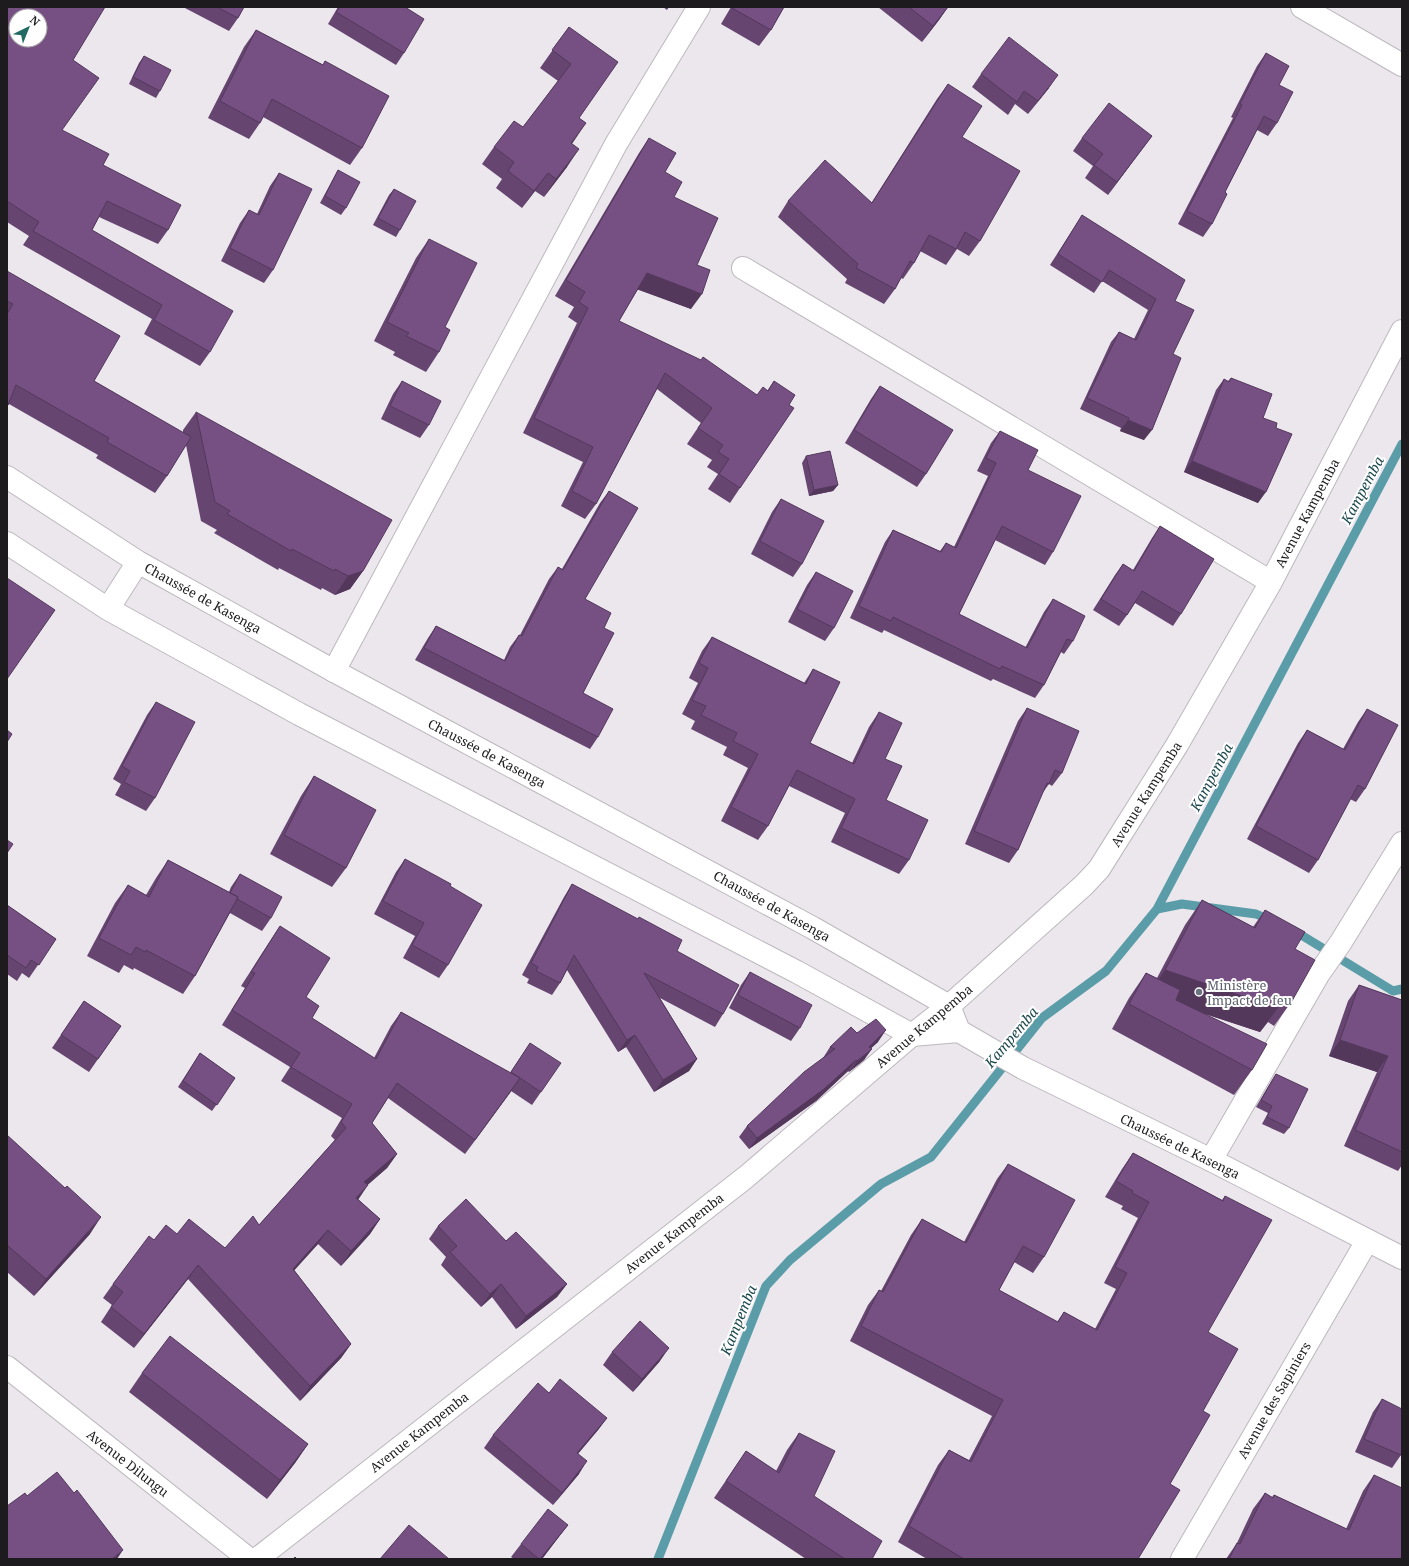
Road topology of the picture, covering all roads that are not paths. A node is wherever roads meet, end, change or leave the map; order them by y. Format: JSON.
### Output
{"nodes":[{"id":1,"x":699,"y":7,"type":"edge"},
{"id":2,"x":1302,"y":7,"type":"edge"},
{"id":3,"x":1402,"y":65,"type":"edge"},
{"id":4,"x":743,"y":268,"type":"dead end"},
{"id":5,"x":1402,"y":331,"type":"edge"},
{"id":6,"x":7,"y":477,"type":"edge"},
{"id":7,"x":7,"y":543,"type":"edge"},
{"id":8,"x":138,"y":562,"type":"junction"},
{"id":9,"x":1271,"y":582,"type":"junction"},
{"id":10,"x":108,"y":609,"type":"junction"},
{"id":11,"x":334,"y":670,"type":"junction"},
{"id":12,"x":1402,"y":844,"type":"edge"},
{"id":13,"x":949,"y":1006,"type":"junction"},
{"id":14,"x":912,"y":1035,"type":"junction"},
{"id":15,"x":967,"y":1036,"type":"junction"},
{"id":16,"x":1211,"y":1160,"type":"junction"},
{"id":17,"x":1367,"y":1241,"type":"junction"},
{"id":18,"x":1402,"y":1258,"type":"edge"},
{"id":19,"x":7,"y":1367,"type":"edge"},
{"id":20,"x":249,"y":1559,"type":"edge"},
{"id":21,"x":257,"y":1559,"type":"edge"},
{"id":22,"x":1182,"y":1559,"type":"edge"}],
"edges":[{"from":1,"to":11,"type":"street"},
{"from":2,"to":3,"type":"street"},
{"from":4,"to":9,"type":"street"},
{"from":5,"to":9,"type":"street","name":"Avenue Kampemba"},
{"from":6,"to":8,"type":"street","name":"Chaussée de Kasenga"},
{"from":7,"to":10,"type":"street"},
{"from":8,"to":10,"type":"street"},
{"from":8,"to":11,"type":"street","name":"Chaussée de Kasenga"},
{"from":9,"to":13,"type":"street","name":"Avenue Kampemba"},
{"from":10,"to":14,"type":"street"},
{"from":11,"to":13,"type":"street","name":"Chaussée de Kasenga"},
{"from":12,"to":16,"type":"street"},
{"from":13,"to":14,"type":"street","name":"Avenue Kampemba"},
{"from":13,"to":15,"type":"street"},
{"from":14,"to":15,"type":"street"},
{"from":14,"to":21,"type":"street","name":"Avenue Kampemba"},
{"from":15,"to":16,"type":"street","name":"Chaussée de Kasenga"},
{"from":16,"to":17,"type":"street","name":"Chaussée de Kasenga"},
{"from":17,"to":18,"type":"street","name":"Chaussée de Kasenga"},
{"from":17,"to":22,"type":"street","name":"Avenue des Sapiniers"},
{"from":19,"to":20,"type":"street","name":"Avenue Dilungu"}]}
